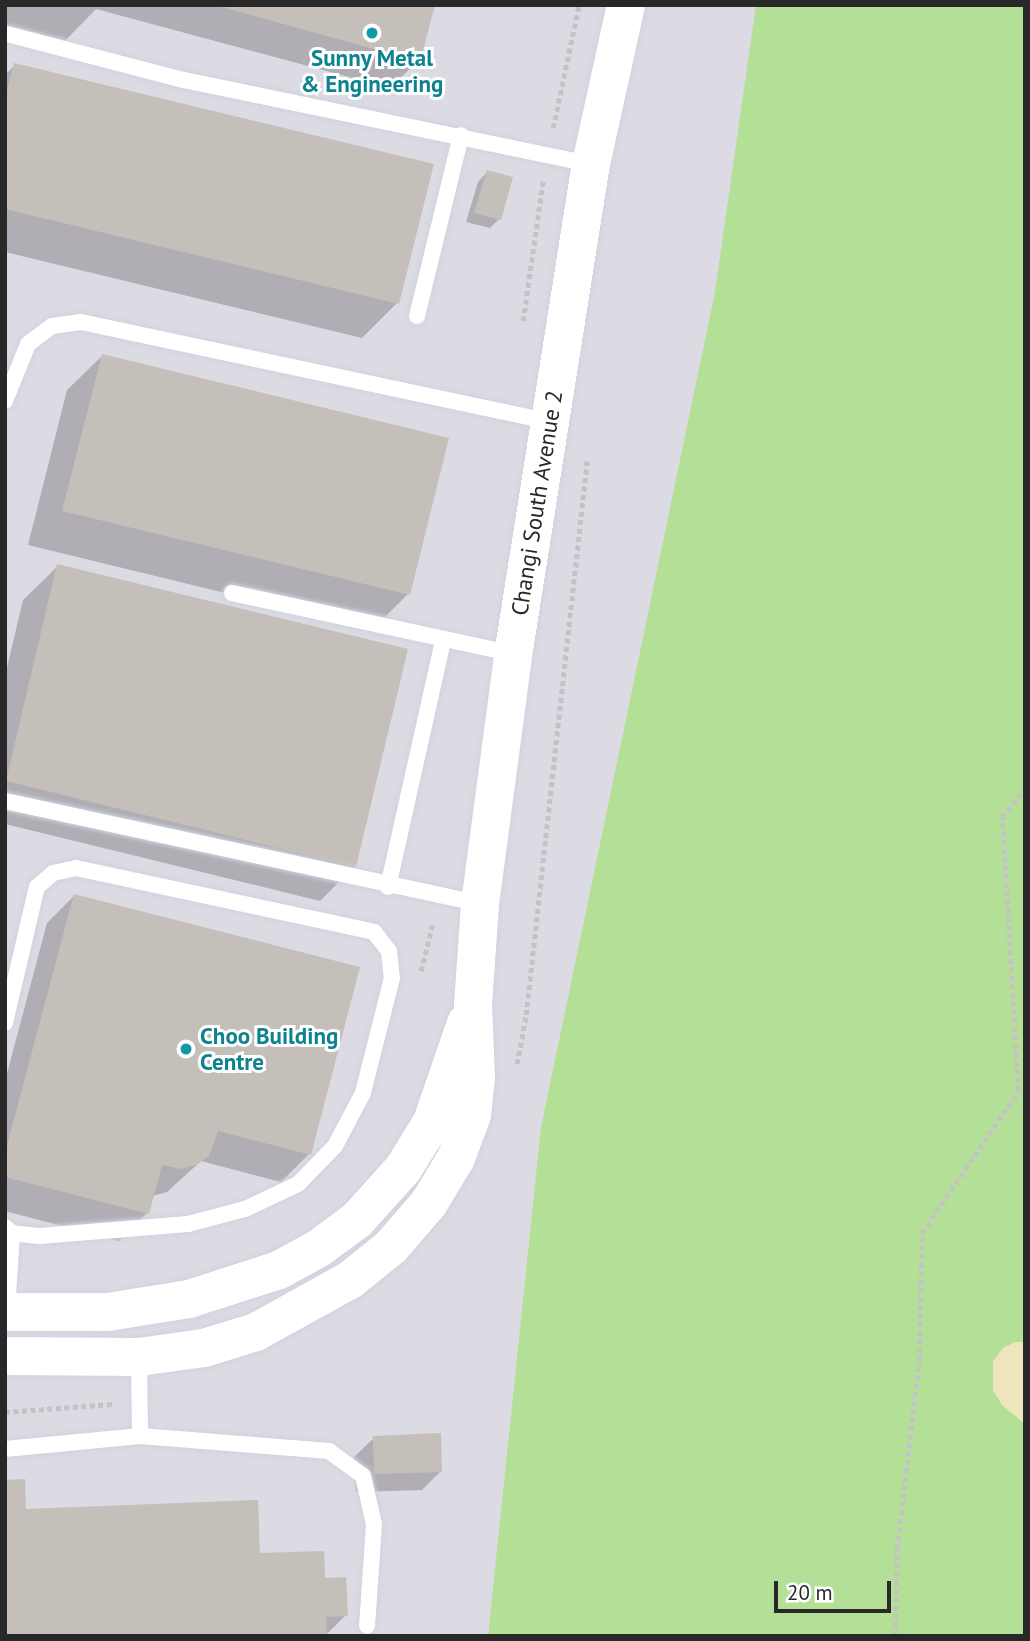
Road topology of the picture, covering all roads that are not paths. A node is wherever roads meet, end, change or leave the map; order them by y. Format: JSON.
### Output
{"nodes":[{"id":1,"x":626,"y":5,"type":"edge"},
{"id":2,"x":7,"y":34,"type":"dead end"},
{"id":3,"x":461,"y":135,"type":"junction"},
{"id":4,"x":591,"y":164,"type":"junction"},
{"id":5,"x":417,"y":316,"type":"dead end"},
{"id":6,"x":5,"y":401,"type":"edge"},
{"id":7,"x":550,"y":422,"type":"junction"},
{"id":8,"x":232,"y":593,"type":"dead end"},
{"id":9,"x":443,"y":640,"type":"junction"},
{"id":10,"x":513,"y":654,"type":"junction"},
{"id":11,"x":5,"y":801,"type":"edge"},
{"id":12,"x":388,"y":887,"type":"junction"},
{"id":13,"x":480,"y":904,"type":"junction"},
{"id":14,"x":472,"y":1005,"type":"junction"},
{"id":15,"x":5,"y":1023,"type":"edge"},
{"id":16,"x":9,"y":1230,"type":"edge"},
{"id":17,"x":6,"y":1312,"type":"edge"},
{"id":18,"x":5,"y":1356,"type":"edge"},
{"id":19,"x":139,"y":1357,"type":"junction"},
{"id":20,"x":140,"y":1436,"type":"junction"},
{"id":21,"x":5,"y":1449,"type":"edge"},
{"id":22,"x":367,"y":1626,"type":"dead end"}],
"edges":[{"from":1,"to":4,"type":"street","name":"Changi South Avenue 2"},
{"from":2,"to":3,"type":"lane"},
{"from":3,"to":4,"type":"lane"},
{"from":3,"to":5,"type":"lane"},
{"from":4,"to":7,"type":"street","name":"Changi South Avenue 2"},
{"from":6,"to":7,"type":"lane"},
{"from":7,"to":10,"type":"street","name":"Changi South Avenue 2"},
{"from":8,"to":9,"type":"lane"},
{"from":9,"to":10,"type":"lane"},
{"from":9,"to":12,"type":"lane"},
{"from":10,"to":13,"type":"street","name":"Changi South Avenue 2"},
{"from":11,"to":12,"type":"lane"},
{"from":12,"to":13,"type":"lane"},
{"from":13,"to":14,"type":"street","name":"Changi South Avenue 2"},
{"from":14,"to":17,"type":"street","name":"Changi South Avenue 2"},
{"from":14,"to":19,"type":"street","name":"Changi South Avenue 2"},
{"from":15,"to":16,"type":"lane"},
{"from":16,"to":17,"type":"lane"},
{"from":18,"to":19,"type":"street","name":"Changi South Avenue 2"},
{"from":19,"to":20,"type":"lane"},
{"from":20,"to":21,"type":"lane"},
{"from":20,"to":22,"type":"lane"}]}
